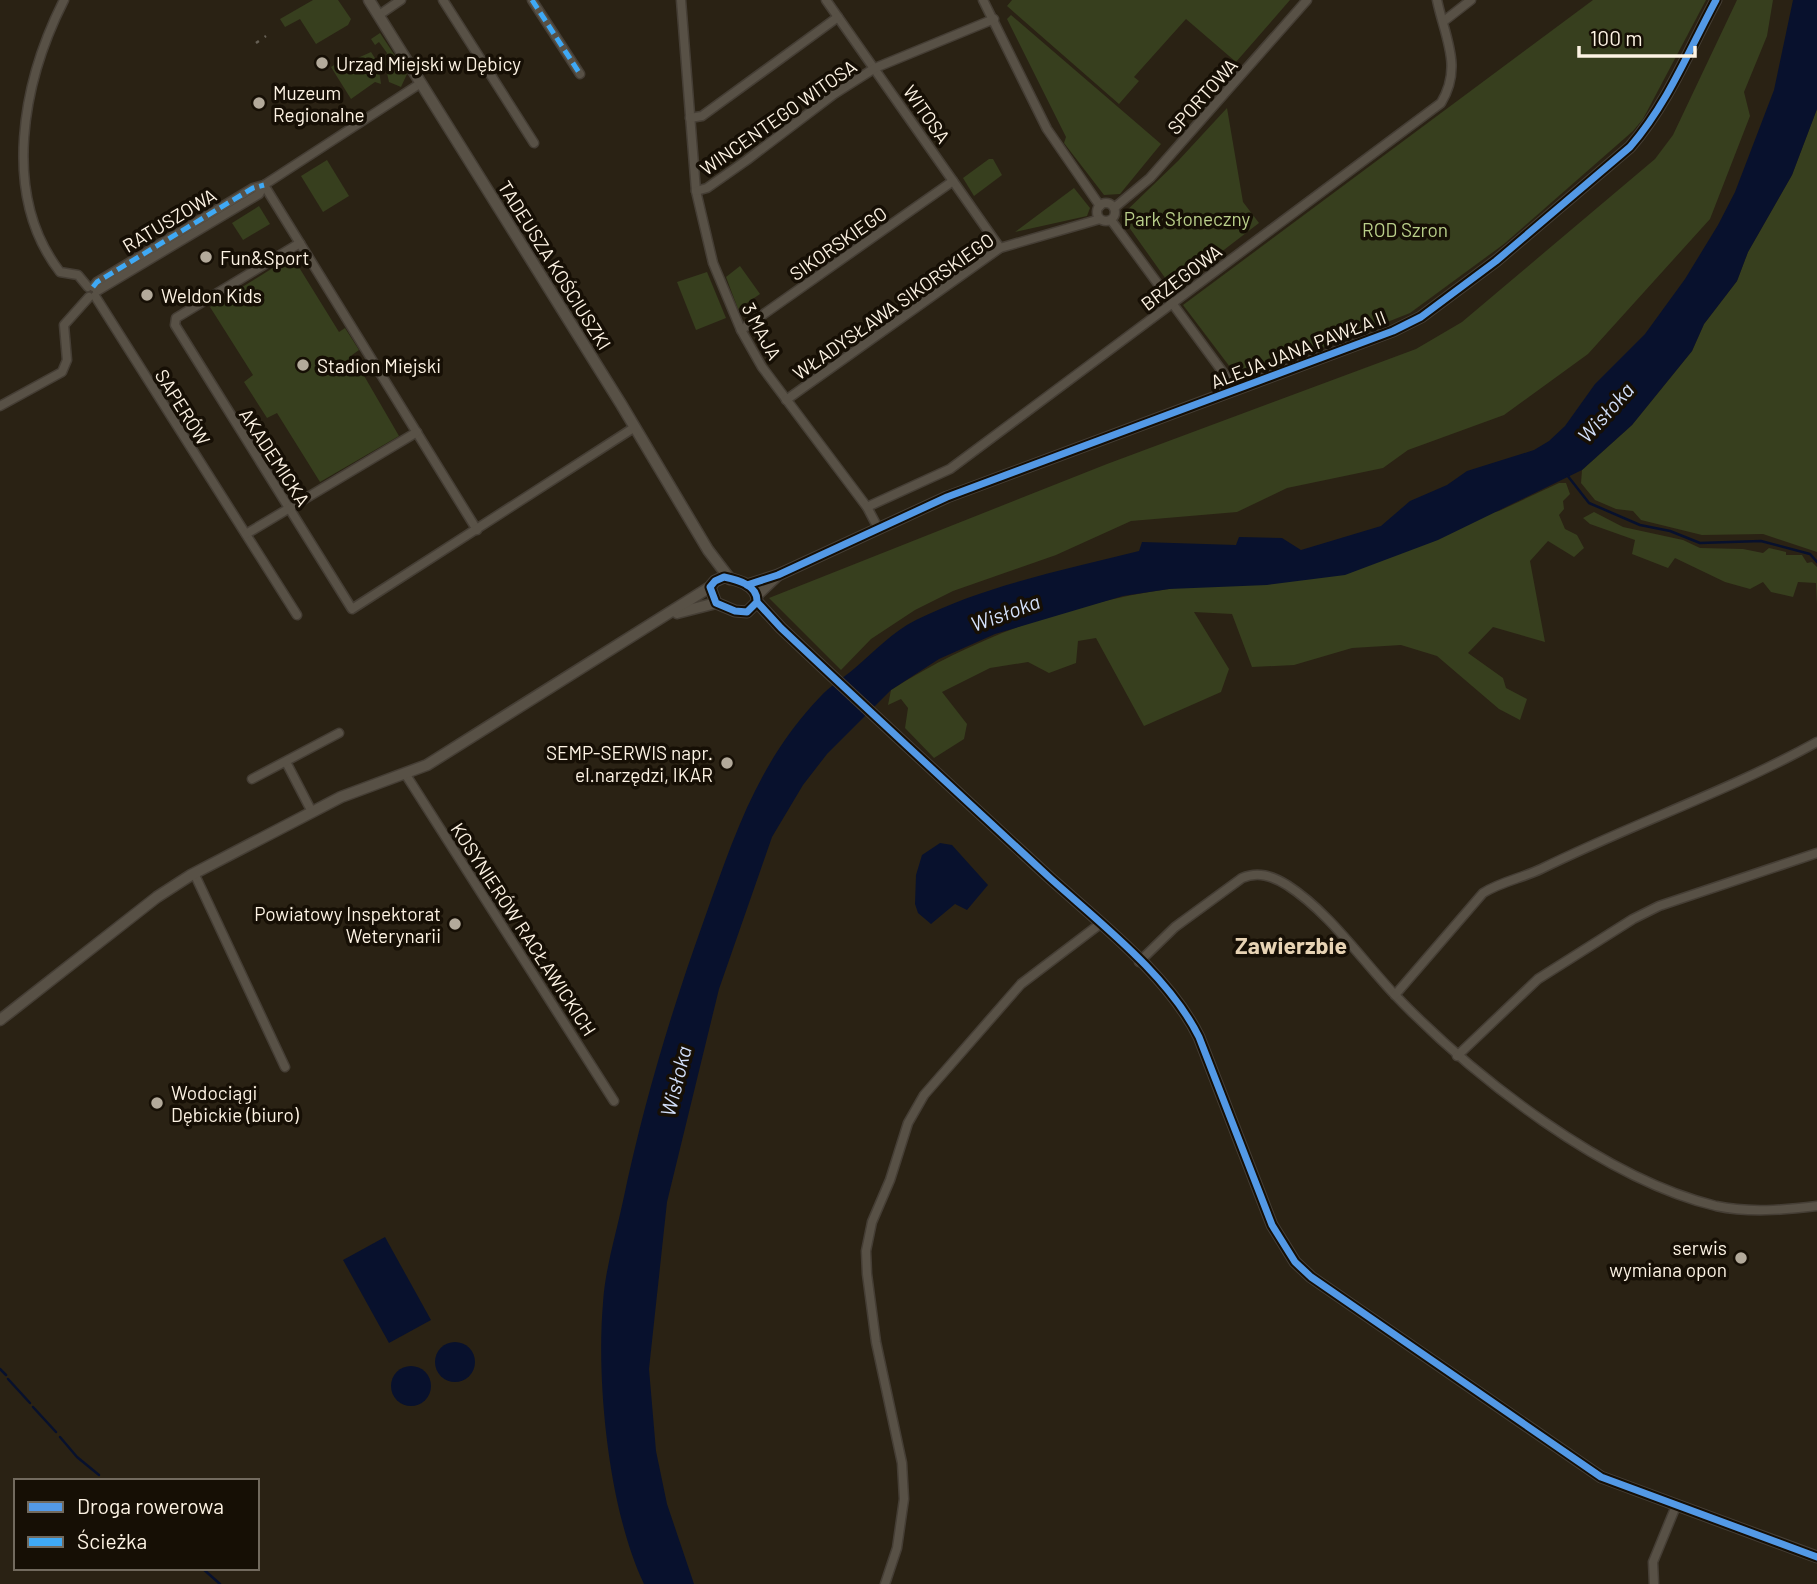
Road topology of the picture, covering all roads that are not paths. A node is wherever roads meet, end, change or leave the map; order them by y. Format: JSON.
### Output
{"nodes":[{"id":1,"x":64,"y":0,"type":"edge"},
{"id":2,"x":369,"y":0,"type":"edge"},
{"id":3,"x":401,"y":0,"type":"edge"},
{"id":4,"x":443,"y":0,"type":"edge"},
{"id":5,"x":532,"y":0,"type":"edge"},
{"id":6,"x":681,"y":0,"type":"edge"},
{"id":7,"x":826,"y":0,"type":"edge"},
{"id":8,"x":983,"y":0,"type":"edge"},
{"id":9,"x":1307,"y":0,"type":"edge"},
{"id":10,"x":1437,"y":0,"type":"edge"},
{"id":11,"x":1471,"y":0,"type":"edge"},
{"id":12,"x":1716,"y":0,"type":"edge"},
{"id":13,"x":379,"y":15,"type":"junction"},
{"id":14,"x":838,"y":17,"type":"junction"},
{"id":15,"x":994,"y":19,"type":"junction"},
{"id":16,"x":1444,"y":21,"type":"junction"},
{"id":17,"x":875,"y":68,"type":"junction"},
{"id":18,"x":580,"y":74,"type":"dead end"},
{"id":19,"x":421,"y":83,"type":"junction"},
{"id":20,"x":690,"y":118,"type":"junction"},
{"id":21,"x":534,"y":143,"type":"dead end"},
{"id":22,"x":953,"y":181,"type":"junction"},
{"id":23,"x":264,"y":185,"type":"junction"},
{"id":24,"x":696,"y":191,"type":"junction"},
{"id":25,"x":1100,"y":206,"type":"junction"},
{"id":26,"x":1114,"y":208,"type":"junction"},
{"id":27,"x":1100,"y":219,"type":"junction"},
{"id":28,"x":1111,"y":220,"type":"junction"},
{"id":29,"x":300,"y":243,"type":"junction"},
{"id":30,"x":1000,"y":248,"type":"junction"},
{"id":31,"x":92,"y":292,"type":"junction"},
{"id":32,"x":1171,"y":303,"type":"junction"},
{"id":33,"x":741,"y":330,"type":"junction"},
{"id":34,"x":1236,"y":390,"type":"junction"},
{"id":35,"x":786,"y":400,"type":"junction"},
{"id":36,"x":0,"y":407,"type":"edge"},
{"id":37,"x":635,"y":427,"type":"junction"},
{"id":38,"x":416,"y":432,"type":"junction"},
{"id":39,"x":289,"y":507,"type":"junction"},
{"id":40,"x":867,"y":507,"type":"junction"},
{"id":41,"x":878,"y":528,"type":"junction"},
{"id":42,"x":477,"y":530,"type":"junction"},
{"id":43,"x":246,"y":534,"type":"junction"},
{"id":44,"x":708,"y":550,"type":"junction"},
{"id":45,"x":778,"y":575,"type":"junction"},
{"id":46,"x":730,"y":579,"type":"junction"},
{"id":47,"x":713,"y":584,"type":"junction"},
{"id":48,"x":747,"y":585,"type":"junction"},
{"id":49,"x":757,"y":598,"type":"junction"},
{"id":50,"x":716,"y":603,"type":"junction"},
{"id":51,"x":747,"y":612,"type":"junction"},
{"id":52,"x":297,"y":615,"type":"dead end"},
{"id":53,"x":666,"y":617,"type":"junction"},
{"id":54,"x":781,"y":628,"type":"junction"},
{"id":55,"x":339,"y":733,"type":"dead end"},
{"id":56,"x":1817,"y":742,"type":"edge"},
{"id":57,"x":286,"y":762,"type":"junction"},
{"id":58,"x":406,"y":775,"type":"junction"},
{"id":59,"x":253,"y":779,"type":"dead end"},
{"id":60,"x":312,"y":812,"type":"junction"},
{"id":61,"x":1817,"y":853,"type":"edge"},
{"id":62,"x":194,"y":873,"type":"junction"},
{"id":63,"x":1100,"y":924,"type":"junction"},
{"id":64,"x":1139,"y":962,"type":"junction"},
{"id":65,"x":1395,"y":995,"type":"junction"},
{"id":66,"x":0,"y":1020,"type":"edge"},
{"id":67,"x":1457,"y":1056,"type":"junction"},
{"id":68,"x":285,"y":1068,"type":"dead end"},
{"id":69,"x":614,"y":1101,"type":"dead end"},
{"id":70,"x":1817,"y":1206,"type":"edge"},
{"id":71,"x":1676,"y":1507,"type":"junction"},
{"id":72,"x":1817,"y":1557,"type":"edge"},
{"id":73,"x":885,"y":1584,"type":"edge"},
{"id":74,"x":1654,"y":1584,"type":"edge"}],
"edges":[{"from":1,"to":31,"type":"street","name":"SAPERÓW"},
{"from":2,"to":13,"type":"street","name":"TADEUSZA KOŚCIUSZKI"},
{"from":3,"to":13,"type":"street"},
{"from":4,"to":21,"type":"street"},
{"from":5,"to":18,"type":"street"},
{"from":6,"to":20,"type":"street","name":"3 MAJA"},
{"from":7,"to":14,"type":"street","name":"WITOSA"},
{"from":8,"to":15,"type":"street"},
{"from":9,"to":26,"type":"street","name":"SPORTOWA"},
{"from":10,"to":16,"type":"street"},
{"from":11,"to":16,"type":"street"},
{"from":12,"to":34,"type":"street","name":"ALEJA JANA PAWŁA II"},
{"from":13,"to":19,"type":"street","name":"TADEUSZA KOŚCIUSZKI"},
{"from":14,"to":17,"type":"street","name":"WITOSA"},
{"from":14,"to":20,"type":"street"},
{"from":15,"to":17,"type":"street","name":"WINCENTEGO WITOSA"},
{"from":15,"to":25,"type":"street"},
{"from":16,"to":32,"type":"street","name":"BRZEGOWA"},
{"from":17,"to":22,"type":"street","name":"WITOSA"},
{"from":17,"to":24,"type":"street","name":"WINCENTEGO WITOSA"},
{"from":19,"to":23,"type":"street","name":"RATUSZOWA"},
{"from":19,"to":37,"type":"street","name":"TADEUSZA KOŚCIUSZKI"},
{"from":20,"to":24,"type":"street","name":"3 MAJA"},
{"from":22,"to":30,"type":"street","name":"WITOSA"},
{"from":22,"to":33,"type":"street","name":"SIKORSKIEGO"},
{"from":23,"to":29,"type":"street"},
{"from":23,"to":31,"type":"street","name":"RATUSZOWA"},
{"from":24,"to":33,"type":"street","name":"3 MAJA"},
{"from":25,"to":26,"type":"street"},
{"from":25,"to":27,"type":"street"},
{"from":26,"to":28,"type":"street"},
{"from":27,"to":28,"type":"street"},
{"from":27,"to":30,"type":"street","name":"WŁADYSŁAWA SIKORSKIEGO"},
{"from":28,"to":32,"type":"street"},
{"from":29,"to":38,"type":"street"},
{"from":29,"to":39,"type":"street","name":"AKADEMICKA"},
{"from":30,"to":35,"type":"street","name":"WŁADYSŁAWA SIKORSKIEGO"},
{"from":31,"to":36,"type":"street","name":"RATUSZOWA"},
{"from":31,"to":43,"type":"street","name":"SAPERÓW"},
{"from":32,"to":34,"type":"street"},
{"from":32,"to":40,"type":"street","name":"BRZEGOWA"},
{"from":33,"to":35,"type":"street","name":"3 MAJA"},
{"from":34,"to":41,"type":"street","name":"ALEJA JANA PAWŁA II"},
{"from":35,"to":40,"type":"street","name":"3 MAJA"},
{"from":37,"to":42,"type":"street","name":"AKADEMICKA"},
{"from":37,"to":44,"type":"street","name":"TADEUSZA KOŚCIUSZKI"},
{"from":38,"to":39,"type":"street"},
{"from":38,"to":42,"type":"street"},
{"from":39,"to":42,"type":"street","name":"AKADEMICKA"},
{"from":39,"to":43,"type":"street"},
{"from":40,"to":41,"type":"street","name":"3 MAJA"},
{"from":41,"to":45,"type":"street","name":"ALEJA JANA PAWŁA II"},
{"from":43,"to":52,"type":"street","name":"SAPERÓW"},
{"from":44,"to":46,"type":"street","name":"TADEUSZA KOŚCIUSZKI"},
{"from":44,"to":47,"type":"street","name":"TADEUSZA KOŚCIUSZKI"},
{"from":45,"to":48,"type":"street","name":"ALEJA JANA PAWŁA II"},
{"from":45,"to":49,"type":"street","name":"ALEJA JANA PAWŁA II"},
{"from":46,"to":47,"type":"street"},
{"from":46,"to":48,"type":"street"},
{"from":47,"to":50,"type":"street"},
{"from":47,"to":53,"type":"street"},
{"from":48,"to":49,"type":"street"},
{"from":49,"to":51,"type":"street"},
{"from":49,"to":54,"type":"street"},
{"from":50,"to":51,"type":"street"},
{"from":50,"to":53,"type":"street"},
{"from":51,"to":54,"type":"street"},
{"from":53,"to":58,"type":"street"},
{"from":54,"to":63,"type":"street"},
{"from":55,"to":57,"type":"street"},
{"from":56,"to":65,"type":"street"},
{"from":57,"to":59,"type":"street"},
{"from":57,"to":60,"type":"street"},
{"from":58,"to":60,"type":"street"},
{"from":58,"to":69,"type":"street","name":"KOSYNIERÓW RACŁAWICKICH"},
{"from":60,"to":62,"type":"street"},
{"from":61,"to":67,"type":"street"},
{"from":62,"to":66,"type":"street"},
{"from":62,"to":68,"type":"street"},
{"from":63,"to":64,"type":"street"},
{"from":63,"to":73,"type":"street"},
{"from":64,"to":65,"type":"street"},
{"from":64,"to":71,"type":"street"},
{"from":65,"to":67,"type":"street"},
{"from":67,"to":70,"type":"street"},
{"from":71,"to":72,"type":"street"},
{"from":71,"to":74,"type":"street"}]}
